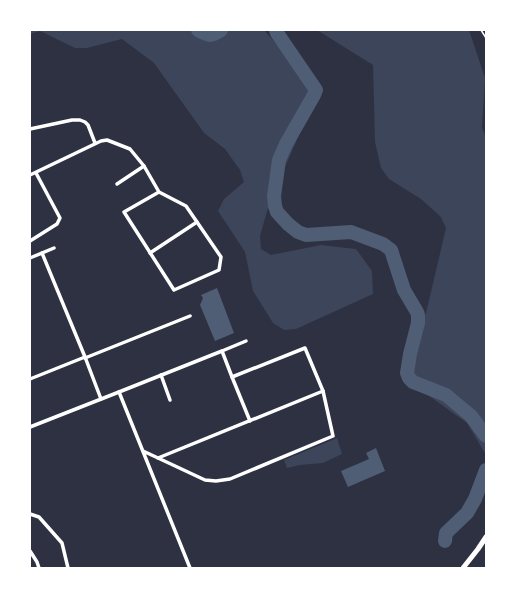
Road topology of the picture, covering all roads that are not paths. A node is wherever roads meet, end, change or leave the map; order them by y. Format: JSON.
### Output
{"nodes":[{"id":1,"x":30,"y":129,"type":"edge"},
{"id":2,"x":95,"y":143,"type":"junction"},
{"id":3,"x":144,"y":166,"type":"junction"},
{"id":4,"x":36,"y":173,"type":"junction"},
{"id":5,"x":30,"y":176,"type":"edge"},
{"id":6,"x":116,"y":184,"type":"dead end"},
{"id":7,"x":159,"y":192,"type":"junction"},
{"id":8,"x":197,"y":222,"type":"junction"},
{"id":9,"x":30,"y":241,"type":"edge"},
{"id":10,"x":54,"y":248,"type":"dead end"},
{"id":11,"x":42,"y":253,"type":"junction"},
{"id":12,"x":150,"y":253,"type":"junction"},
{"id":13,"x":30,"y":258,"type":"edge"},
{"id":14,"x":190,"y":316,"type":"dead end"},
{"id":15,"x":246,"y":341,"type":"dead end"},
{"id":16,"x":222,"y":351,"type":"junction"},
{"id":17,"x":85,"y":357,"type":"junction"},
{"id":18,"x":161,"y":375,"type":"junction"},
{"id":19,"x":232,"y":377,"type":"junction"},
{"id":20,"x":30,"y":379,"type":"edge"},
{"id":21,"x":323,"y":391,"type":"junction"},
{"id":22,"x":119,"y":392,"type":"junction"},
{"id":23,"x":101,"y":399,"type":"junction"},
{"id":24,"x":170,"y":400,"type":"dead end"},
{"id":25,"x":250,"y":421,"type":"junction"},
{"id":26,"x":30,"y":427,"type":"edge"},
{"id":27,"x":143,"y":451,"type":"junction"},
{"id":28,"x":158,"y":458,"type":"junction"},
{"id":29,"x":30,"y":514,"type":"edge"},
{"id":30,"x":486,"y":537,"type":"edge"},
{"id":31,"x":30,"y":551,"type":"edge"},
{"id":32,"x":39,"y":568,"type":"edge"},
{"id":33,"x":68,"y":568,"type":"edge"},
{"id":34,"x":190,"y":568,"type":"edge"},
{"id":35,"x":463,"y":568,"type":"edge"}],
"edges":[{"from":1,"to":2,"type":"street"},
{"from":2,"to":3,"type":"street"},
{"from":2,"to":4,"type":"street"},
{"from":3,"to":6,"type":"street"},
{"from":3,"to":7,"type":"street"},
{"from":4,"to":5,"type":"street"},
{"from":4,"to":9,"type":"street"},
{"from":7,"to":8,"type":"street"},
{"from":7,"to":12,"type":"street"},
{"from":8,"to":12,"type":"street"},
{"from":8,"to":12,"type":"street"},
{"from":10,"to":11,"type":"street"},
{"from":11,"to":13,"type":"street"},
{"from":11,"to":17,"type":"street"},
{"from":14,"to":17,"type":"street"},
{"from":15,"to":16,"type":"street"},
{"from":16,"to":18,"type":"street"},
{"from":16,"to":19,"type":"street"},
{"from":17,"to":20,"type":"street"},
{"from":17,"to":23,"type":"street"},
{"from":18,"to":22,"type":"street"},
{"from":18,"to":24,"type":"street"},
{"from":19,"to":21,"type":"street"},
{"from":19,"to":25,"type":"street"},
{"from":21,"to":25,"type":"street"},
{"from":21,"to":28,"type":"street"},
{"from":22,"to":23,"type":"street"},
{"from":22,"to":27,"type":"street"},
{"from":23,"to":26,"type":"street"},
{"from":25,"to":28,"type":"street"},
{"from":27,"to":28,"type":"street"},
{"from":27,"to":34,"type":"street"},
{"from":29,"to":33,"type":"street"},
{"from":30,"to":35,"type":"main road"},
{"from":31,"to":32,"type":"street"}]}
